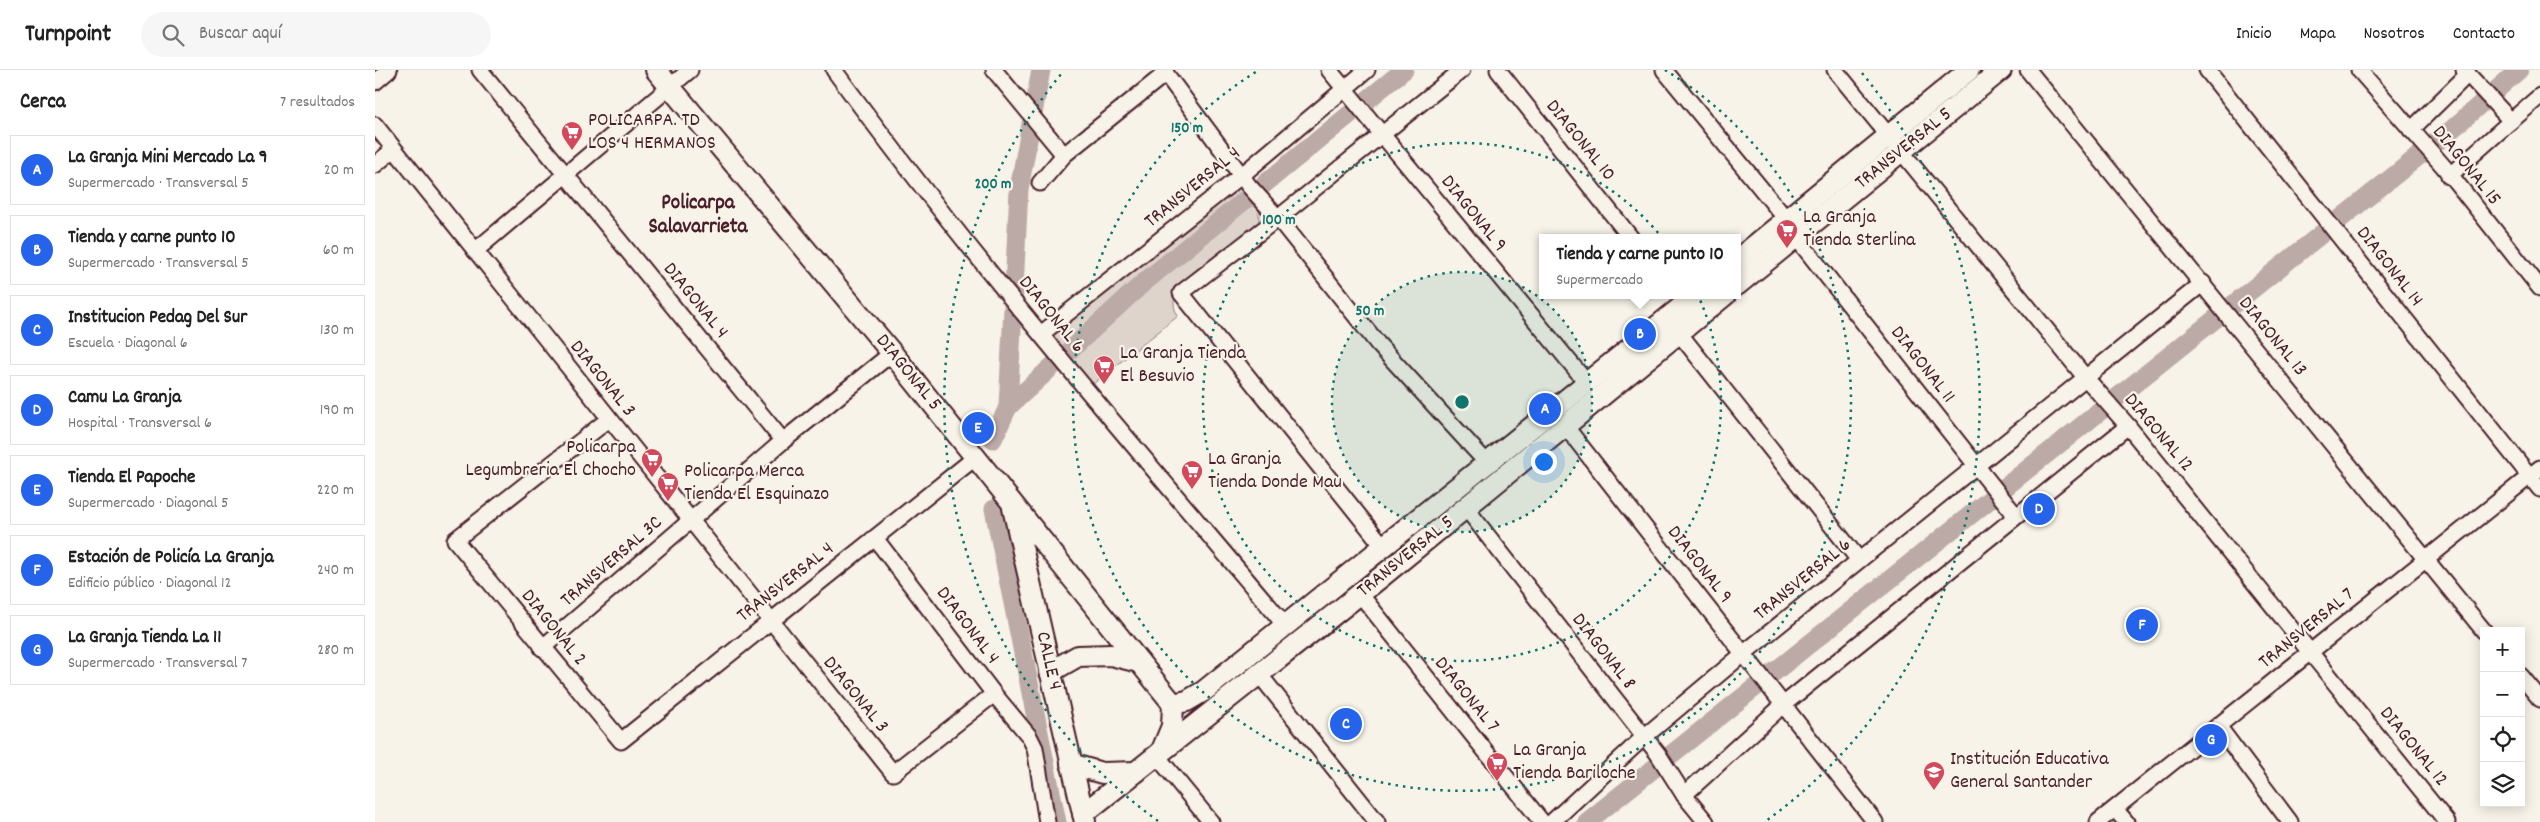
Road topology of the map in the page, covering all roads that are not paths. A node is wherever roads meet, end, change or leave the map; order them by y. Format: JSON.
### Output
{"nodes":[{"id":1,"x":389,"y":70,"type":"edge"},
{"id":2,"x":480,"y":70,"type":"edge"},
{"id":3,"x":656,"y":70,"type":"edge"},
{"id":4,"x":690,"y":70,"type":"edge"},
{"id":5,"x":834,"y":70,"type":"edge"},
{"id":6,"x":994,"y":70,"type":"edge"},
{"id":7,"x":1329,"y":70,"type":"edge"},
{"id":8,"x":1367,"y":70,"type":"edge"},
{"id":9,"x":1462,"y":70,"type":"edge"},
{"id":10,"x":1498,"y":70,"type":"edge"},
{"id":11,"x":1664,"y":70,"type":"edge"},
{"id":12,"x":1835,"y":70,"type":"edge"},
{"id":13,"x":1969,"y":70,"type":"edge"},
{"id":14,"x":2001,"y":70,"type":"edge"},
{"id":15,"x":2028,"y":70,"type":"edge"},
{"id":16,"x":2207,"y":70,"type":"edge"},
{"id":17,"x":2359,"y":70,"type":"edge"},
{"id":18,"x":1165,"y":72,"type":"edge"},
{"id":19,"x":2466,"y":72,"type":"edge"},
{"id":20,"x":375,"y":82,"type":"edge"},
{"id":21,"x":669,"y":87,"type":"junction"},
{"id":22,"x":1348,"y":92,"type":"junction"},
{"id":23,"x":2540,"y":96,"type":"edge"},
{"id":24,"x":2511,"y":121,"type":"junction"},
{"id":25,"x":375,"y":125,"type":"edge"},
{"id":26,"x":1377,"y":128,"type":"junction"},
{"id":27,"x":2411,"y":130,"type":"junction"},
{"id":28,"x":1888,"y":136,"type":"junction"},
{"id":29,"x":394,"y":149,"type":"junction"},
{"id":30,"x":1901,"y":152,"type":"junction"},
{"id":31,"x":1064,"y":155,"type":"junction"},
{"id":32,"x":375,"y":165,"type":"edge"},
{"id":33,"x":2447,"y":171,"type":"junction"},
{"id":34,"x":566,"y":175,"type":"junction"},
{"id":35,"x":1246,"y":181,"type":"junction"},
{"id":36,"x":1039,"y":184,"type":"dead end"},
{"id":37,"x":1274,"y":213,"type":"junction"},
{"id":38,"x":1786,"y":219,"type":"junction"},
{"id":39,"x":1628,"y":234,"type":"edge"},
{"id":40,"x":1797,"y":237,"type":"junction"},
{"id":41,"x":475,"y":251,"type":"junction"},
{"id":42,"x":1741,"y":257,"type":"edge"},
{"id":43,"x":1741,"y":282,"type":"edge"},
{"id":44,"x":2206,"y":287,"type":"junction"},
{"id":45,"x":2540,"y":288,"type":"edge"},
{"id":46,"x":1685,"y":299,"type":"edge"},
{"id":47,"x":1720,"y":299,"type":"edge"},
{"id":48,"x":1679,"y":333,"type":"junction"},
{"id":49,"x":1041,"y":334,"type":"junction"},
{"id":50,"x":892,"y":353,"type":"junction"},
{"id":51,"x":2089,"y":382,"type":"junction"},
{"id":52,"x":1587,"y":383,"type":"junction"},
{"id":53,"x":609,"y":419,"type":"junction"},
{"id":54,"x":2128,"y":426,"type":"junction"},
{"id":55,"x":1566,"y":427,"type":"junction"},
{"id":56,"x":783,"y":441,"type":"junction"},
{"id":57,"x":1487,"y":463,"type":"junction"},
{"id":58,"x":981,"y":464,"type":"junction"},
{"id":59,"x":1975,"y":466,"type":"junction"},
{"id":60,"x":2535,"y":472,"type":"edge"},
{"id":61,"x":2540,"y":488,"type":"edge"},
{"id":62,"x":1007,"y":496,"type":"junction"},
{"id":63,"x":1466,"y":508,"type":"junction"},
{"id":64,"x":2017,"y":516,"type":"junction"},
{"id":65,"x":691,"y":520,"type":"junction"},
{"id":66,"x":875,"y":538,"type":"junction"},
{"id":67,"x":1383,"y":546,"type":"junction"},
{"id":68,"x":2426,"y":559,"type":"junction"},
{"id":69,"x":1859,"y":560,"type":"junction"},
{"id":70,"x":1360,"y":594,"type":"junction"},
{"id":71,"x":770,"y":620,"type":"junction"},
{"id":72,"x":1284,"y":624,"type":"junction"},
{"id":73,"x":2481,"y":627,"type":"edge"},
{"id":74,"x":542,"y":648,"type":"junction"},
{"id":75,"x":2310,"y":652,"type":"junction"},
{"id":76,"x":1746,"y":658,"type":"junction"},
{"id":77,"x":1139,"y":662,"type":"junction"},
{"id":78,"x":1050,"y":672,"type":"junction"},
{"id":79,"x":1259,"y":674,"type":"junction"},
{"id":80,"x":2525,"y":681,"type":"edge"},
{"id":81,"x":994,"y":694,"type":"junction"},
{"id":82,"x":1779,"y":698,"type":"junction"},
{"id":83,"x":2540,"y":700,"type":"edge"},
{"id":84,"x":1173,"y":704,"type":"junction"},
{"id":85,"x":2218,"y":726,"type":"junction"},
{"id":86,"x":1644,"y":736,"type":"junction"},
{"id":87,"x":621,"y":741,"type":"joint"},
{"id":88,"x":1159,"y":754,"type":"junction"},
{"id":89,"x":1071,"y":764,"type":"junction"},
{"id":90,"x":1136,"y":772,"type":"junction"},
{"id":91,"x":1684,"y":795,"type":"junction"},
{"id":92,"x":2115,"y":808,"type":"junction"},
{"id":93,"x":1084,"y":818,"type":"edge"},
{"id":94,"x":1047,"y":822,"type":"edge"},
{"id":95,"x":1211,"y":822,"type":"edge"},
{"id":96,"x":1377,"y":822,"type":"edge"},
{"id":97,"x":1542,"y":822,"type":"edge"},
{"id":98,"x":1552,"y":822,"type":"edge"},
{"id":99,"x":1705,"y":822,"type":"edge"},
{"id":100,"x":1875,"y":822,"type":"edge"},
{"id":101,"x":2098,"y":822,"type":"edge"},
{"id":102,"x":2126,"y":822,"type":"edge"},
{"id":103,"x":2290,"y":822,"type":"edge"},
{"id":104,"x":2447,"y":822,"type":"edge"}],
"edges":[{"from":1,"to":20,"type":"street"},
{"from":2,"to":34,"type":"street","name":"DIAGONAL 4"},
{"from":3,"to":21,"type":"street","name":"DIAGONAL 5"},
{"from":4,"to":21,"type":"street"},
{"from":5,"to":49,"type":"street","name":"DIAGONAL 6"},
{"from":6,"to":31,"type":"street"},
{"from":7,"to":22,"type":"street","name":"DIAGONAL 9"},
{"from":8,"to":22,"type":"street","name":"TRANSVERSAL 4"},
{"from":9,"to":26,"type":"street"},
{"from":10,"to":39,"type":"street","name":"DIAGONAL 10"},
{"from":11,"to":38,"type":"street"},
{"from":12,"to":28,"type":"street","name":"DIAGONAL 12"},
{"from":13,"to":28,"type":"street","name":"TRANSVERSAL 5"},
{"from":14,"to":30,"type":"street","name":"TRANSVERSAL 5"},
{"from":15,"to":44,"type":"street","name":"DIAGONAL 13"},
{"from":16,"to":60,"type":"street","name":"DIAGONAL 14"},
{"from":17,"to":27,"type":"street","name":"DIAGONAL 15"},
{"from":18,"to":31,"type":"street"},
{"from":18,"to":35,"type":"street"},
{"from":19,"to":24,"type":"street"},
{"from":19,"to":27,"type":"street"},
{"from":21,"to":34,"type":"street"},
{"from":21,"to":50,"type":"street","name":"DIAGONAL 5"},
{"from":22,"to":26,"type":"street","name":"DIAGONAL 9"},
{"from":22,"to":35,"type":"street","name":"TRANSVERSAL 4"},
{"from":23,"to":24,"type":"street"},
{"from":24,"to":33,"type":"street"},
{"from":25,"to":29,"type":"street","name":"DIAGONAL 3"},
{"from":26,"to":37,"type":"street"},
{"from":26,"to":52,"type":"street","name":"DIAGONAL 9"},
{"from":27,"to":33,"type":"street","name":"DIAGONAL 15"},
{"from":28,"to":30,"type":"street","name":"DIAGONAL 12"},
{"from":28,"to":38,"type":"street","name":"TRANSVERSAL 5"},
{"from":29,"to":32,"type":"street"},
{"from":29,"to":41,"type":"street","name":"DIAGONAL 3"},
{"from":30,"to":40,"type":"street","name":"TRANSVERSAL 5"},
{"from":30,"to":51,"type":"street","name":"DIAGONAL 12"},
{"from":31,"to":36,"type":"street"},
{"from":33,"to":45,"type":"street","name":"DIAGONAL 15"},
{"from":34,"to":41,"type":"street"},
{"from":34,"to":56,"type":"street","name":"DIAGONAL 4"},
{"from":35,"to":37,"type":"street"},
{"from":35,"to":49,"type":"street","name":"TRANSVERSAL 4"},
{"from":37,"to":57,"type":"street"},
{"from":37,"to":67,"type":"street"},
{"from":38,"to":42,"type":"street","name":"TRANSVERSAL 5"},
{"from":40,"to":43,"type":"street","name":"TRANSVERSAL 5"},
{"from":40,"to":59,"type":"street","name":"DIAGONAL 11"},
{"from":41,"to":53,"type":"street","name":"DIAGONAL 3"},
{"from":44,"to":51,"type":"street","name":"TRANSVERSAL 6"},
{"from":44,"to":68,"type":"street","name":"DIAGONAL 13"},
{"from":46,"to":52,"type":"street","name":"TRANSVERSAL 5"},
{"from":47,"to":48,"type":"street","name":"TRANSVERSAL 5"},
{"from":48,"to":55,"type":"street","name":"TRANSVERSAL 5"},
{"from":48,"to":69,"type":"street"},
{"from":49,"to":72,"type":"street","name":"DIAGONAL 6"},
{"from":50,"to":56,"type":"street","name":"TRANSVERSAL 3C"},
{"from":50,"to":58,"type":"street","name":"DIAGONAL 5"},
{"from":51,"to":54,"type":"street","name":"DIAGONAL 12"},
{"from":51,"to":59,"type":"street","name":"TRANSVERSAL 6"},
{"from":52,"to":57,"type":"street","name":"TRANSVERSAL 5"},
{"from":53,"to":65,"type":"street","name":"DIAGONAL 3"},
{"from":53,"to":74,"type":"street","name":"DIAGONAL 2"},
{"from":54,"to":64,"type":"street"},
{"from":54,"to":75,"type":"street","name":"DIAGONAL 12"},
{"from":55,"to":63,"type":"street","name":"TRANSVERSAL 5"},
{"from":55,"to":76,"type":"street","name":"DIAGONAL 9"},
{"from":56,"to":65,"type":"street","name":"TRANSVERSAL 3C"},
{"from":57,"to":67,"type":"street","name":"TRANSVERSAL 5"},
{"from":58,"to":62,"type":"street","name":"DIAGONAL 5"},
{"from":58,"to":66,"type":"street","name":"TRANSVERSAL 4"},
{"from":59,"to":64,"type":"street","name":"DIAGONAL 11"},
{"from":59,"to":69,"type":"street","name":"TRANSVERSAL 6"},
{"from":60,"to":61,"type":"street","name":"DIAGONAL 14"},
{"from":60,"to":68,"type":"street","name":"TRANSVERSAL 7"},
{"from":62,"to":77,"type":"street","name":"DIAGONAL 5"},
{"from":62,"to":78,"type":"street","name":"CALLE 4"},
{"from":63,"to":70,"type":"street","name":"TRANSVERSAL 5"},
{"from":63,"to":86,"type":"street","name":"DIAGONAL 8"},
{"from":64,"to":82,"type":"street"},
{"from":65,"to":71,"type":"street","name":"DIAGONAL 3"},
{"from":65,"to":74,"type":"street","name":"TRANSVERSAL 3C"},
{"from":66,"to":71,"type":"street","name":"TRANSVERSAL 4"},
{"from":66,"to":81,"type":"street","name":"DIAGONAL 4"},
{"from":67,"to":72,"type":"street","name":"TRANSVERSAL 5"},
{"from":68,"to":73,"type":"street","name":"DIAGONAL 13"},
{"from":68,"to":75,"type":"street","name":"TRANSVERSAL 7"},
{"from":69,"to":76,"type":"street","name":"TRANSVERSAL 6"},
{"from":70,"to":79,"type":"street","name":"TRANSVERSAL 5"},
{"from":70,"to":97,"type":"street","name":"DIAGONAL 7"},
{"from":71,"to":81,"type":"street","name":"DIAGONAL 3"},
{"from":71,"to":87,"type":"street","name":"TRANSVERSAL 4"},
{"from":72,"to":84,"type":"street","name":"TRANSVERSAL 5"},
{"from":74,"to":87,"type":"street","name":"DIAGONAL 2"},
{"from":75,"to":85,"type":"street","name":"TRANSVERSAL 7"},
{"from":75,"to":104,"type":"street","name":"DIAGONAL 12"},
{"from":76,"to":82,"type":"street","name":"DIAGONAL 9"},
{"from":76,"to":86,"type":"street","name":"TRANSVERSAL 6"},
{"from":77,"to":78,"type":"street"},
{"from":77,"to":84,"type":"street","name":"DIAGONAL 5"},
{"from":78,"to":89,"type":"street","name":"CALLE 4"},
{"from":79,"to":88,"type":"street","name":"TRANSVERSAL 5"},
{"from":79,"to":96,"type":"street"},
{"from":80,"to":83,"type":"street"},
{"from":81,"to":94,"type":"street","name":"DIAGONAL 4"},
{"from":82,"to":91,"type":"street"},
{"from":82,"to":100,"type":"street","name":"DIAGONAL 9"},
{"from":84,"to":88,"type":"street"},
{"from":85,"to":92,"type":"street","name":"TRANSVERSAL 7"},
{"from":85,"to":103,"type":"street"},
{"from":86,"to":91,"type":"street","name":"DIAGONAL 8"},
{"from":86,"to":98,"type":"street","name":"TRANSVERSAL 6"},
{"from":88,"to":90,"type":"street","name":"TRANSVERSAL 5"},
{"from":88,"to":95,"type":"street"},
{"from":89,"to":90,"type":"street"},
{"from":89,"to":93,"type":"street","name":"CALLE 4"},
{"from":90,"to":93,"type":"street","name":"TRANSVERSAL 5"},
{"from":91,"to":99,"type":"street","name":"DIAGONAL 8"},
{"from":92,"to":101,"type":"street","name":"TRANSVERSAL 7"},
{"from":92,"to":102,"type":"street"}]}
